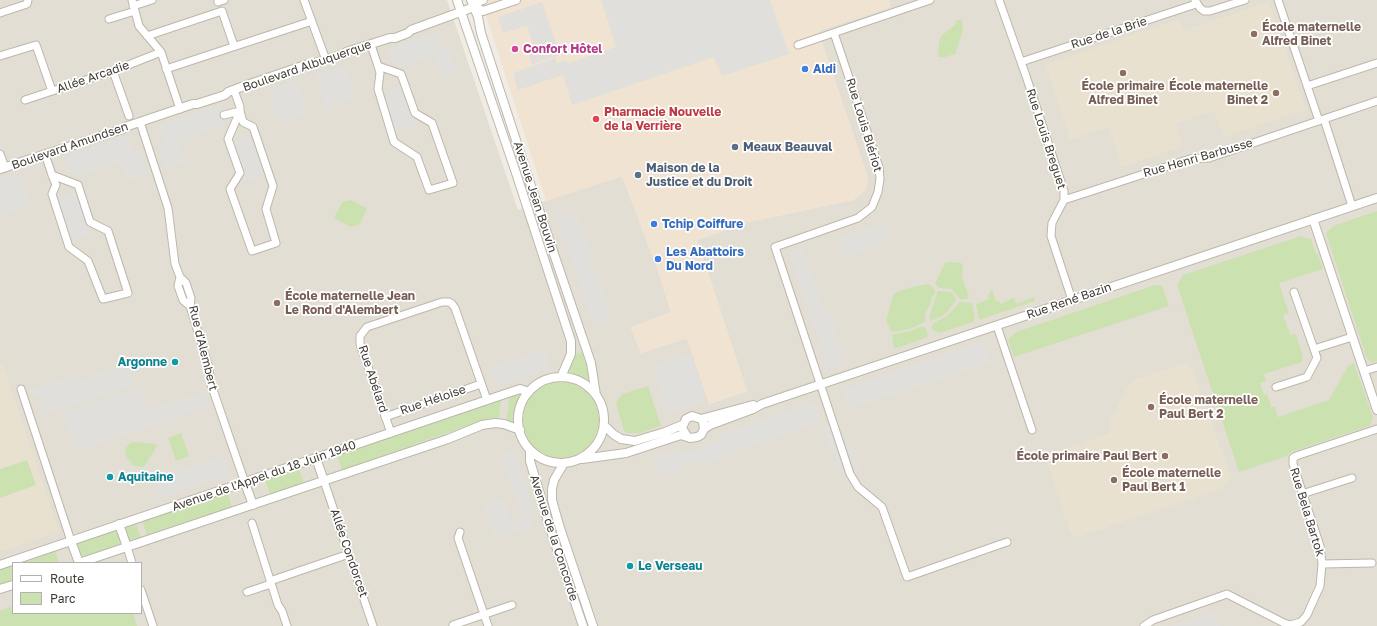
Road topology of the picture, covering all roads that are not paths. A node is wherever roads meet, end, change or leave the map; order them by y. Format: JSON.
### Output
{"nodes":[{"id":1,"x":28,"y":0,"type":"edge"},
{"id":2,"x":152,"y":0,"type":"edge"},
{"id":3,"x":304,"y":0,"type":"edge"},
{"id":4,"x":457,"y":0,"type":"edge"},
{"id":5,"x":483,"y":0,"type":"edge"},
{"id":6,"x":516,"y":0,"type":"edge"},
{"id":7,"x":930,"y":0,"type":"edge"},
{"id":8,"x":999,"y":0,"type":"edge"},
{"id":9,"x":1245,"y":0,"type":"edge"},
{"id":10,"x":1278,"y":0,"type":"edge"},
{"id":11,"x":1196,"y":2,"type":"edge"},
{"id":12,"x":472,"y":4,"type":"edge"},
{"id":13,"x":133,"y":6,"type":"edge"},
{"id":14,"x":461,"y":12,"type":"junction"},
{"id":15,"x":0,"y":13,"type":"edge"},
{"id":16,"x":110,"y":19,"type":"dead end"},
{"id":17,"x":312,"y":21,"type":"junction"},
{"id":18,"x":834,"y":33,"type":"junction"},
{"id":19,"x":147,"y":36,"type":"junction"},
{"id":20,"x":370,"y":45,"type":"junction"},
{"id":21,"x":798,"y":45,"type":"dead end"},
{"id":22,"x":234,"y":46,"type":"junction"},
{"id":23,"x":160,"y":52,"type":"junction"},
{"id":24,"x":0,"y":56,"type":"edge"},
{"id":25,"x":326,"y":60,"type":"junction"},
{"id":26,"x":1021,"y":62,"type":"junction"},
{"id":27,"x":1377,"y":63,"type":"edge"},
{"id":28,"x":378,"y":66,"type":"junction"},
{"id":29,"x":166,"y":68,"type":"junction"},
{"id":30,"x":113,"y":71,"type":"junction"},
{"id":31,"x":1307,"y":86,"type":"junction"},
{"id":32,"x":234,"y":90,"type":"junction"},
{"id":33,"x":52,"y":91,"type":"junction"},
{"id":34,"x":25,"y":100,"type":"dead end"},
{"id":35,"x":1377,"y":101,"type":"edge"},
{"id":36,"x":180,"y":109,"type":"junction"},
{"id":37,"x":240,"y":111,"type":"junction"},
{"id":38,"x":224,"y":115,"type":"dead end"},
{"id":39,"x":128,"y":116,"type":"dead end"},
{"id":40,"x":1322,"y":120,"type":"junction"},
{"id":41,"x":140,"y":122,"type":"junction"},
{"id":42,"x":0,"y":154,"type":"edge"},
{"id":43,"x":45,"y":154,"type":"junction"},
{"id":44,"x":2,"y":168,"type":"edge"},
{"id":45,"x":52,"y":175,"type":"junction"},
{"id":46,"x":1377,"y":198,"type":"edge"},
{"id":47,"x":1064,"y":200,"type":"junction"},
{"id":48,"x":1352,"y":206,"type":"junction"},
{"id":49,"x":1313,"y":219,"type":"junction"},
{"id":50,"x":1294,"y":292,"type":"dead end"},
{"id":51,"x":1072,"y":300,"type":"junction"},
{"id":52,"x":997,"y":326,"type":"junction"},
{"id":53,"x":1352,"y":337,"type":"junction"},
{"id":54,"x":1314,"y":349,"type":"junction"},
{"id":55,"x":1377,"y":367,"type":"edge"},
{"id":56,"x":1364,"y":371,"type":"junction"},
{"id":57,"x":561,"y":377,"type":"junction"},
{"id":58,"x":481,"y":384,"type":"junction"},
{"id":59,"x":820,"y":384,"type":"junction"},
{"id":60,"x":1276,"y":387,"type":"dead end"},
{"id":61,"x":21,"y":389,"type":"dead end"},
{"id":62,"x":529,"y":392,"type":"junction"},
{"id":63,"x":596,"y":395,"type":"junction"},
{"id":64,"x":487,"y":400,"type":"junction"},
{"id":65,"x":1376,"y":400,"type":"edge"},
{"id":66,"x":762,"y":404,"type":"junction"},
{"id":67,"x":1377,"y":410,"type":"edge"},
{"id":68,"x":386,"y":417,"type":"junction"},
{"id":69,"x":701,"y":419,"type":"junction"},
{"id":70,"x":604,"y":425,"type":"junction"},
{"id":71,"x":682,"y":425,"type":"junction"},
{"id":72,"x":704,"y":429,"type":"junction"},
{"id":73,"x":1377,"y":429,"type":"edge"},
{"id":74,"x":520,"y":430,"type":"junction"},
{"id":75,"x":1032,"y":430,"type":"dead end"},
{"id":76,"x":391,"y":433,"type":"junction"},
{"id":77,"x":687,"y":436,"type":"junction"},
{"id":78,"x":530,"y":450,"type":"junction"},
{"id":79,"x":316,"y":458,"type":"junction"},
{"id":80,"x":580,"y":459,"type":"junction"},
{"id":81,"x":564,"y":464,"type":"junction"},
{"id":82,"x":1352,"y":478,"type":"dead end"},
{"id":83,"x":324,"y":481,"type":"junction"},
{"id":84,"x":245,"y":482,"type":"junction"},
{"id":85,"x":1302,"y":494,"type":"junction"},
{"id":86,"x":253,"y":505,"type":"junction"},
{"id":87,"x":252,"y":523,"type":"dead end"},
{"id":88,"x":119,"y":524,"type":"junction"},
{"id":89,"x":460,"y":532,"type":"dead end"},
{"id":90,"x":71,"y":541,"type":"junction"},
{"id":91,"x":1007,"y":542,"type":"dead end"},
{"id":92,"x":127,"y":547,"type":"junction"},
{"id":93,"x":349,"y":554,"type":"junction"},
{"id":94,"x":79,"y":562,"type":"edge"},
{"id":95,"x":82,"y":562,"type":"edge"},
{"id":96,"x":132,"y":562,"type":"edge"},
{"id":97,"x":1372,"y":563,"type":"dead end"},
{"id":98,"x":1322,"y":564,"type":"junction"},
{"id":99,"x":0,"y":565,"type":"edge"},
{"id":100,"x":271,"y":583,"type":"junction"},
{"id":101,"x":12,"y":585,"type":"edge"},
{"id":102,"x":0,"y":589,"type":"edge"},
{"id":103,"x":247,"y":592,"type":"dead end"},
{"id":104,"x":142,"y":593,"type":"edge"},
{"id":105,"x":512,"y":605,"type":"dead end"},
{"id":106,"x":484,"y":614,"type":"junction"},
{"id":107,"x":453,"y":625,"type":"dead end"},
{"id":108,"x":153,"y":626,"type":"edge"},
{"id":109,"x":287,"y":626,"type":"edge"},
{"id":110,"x":373,"y":626,"type":"edge"},
{"id":111,"x":488,"y":626,"type":"edge"},
{"id":112,"x":582,"y":626,"type":"edge"},
{"id":113,"x":593,"y":626,"type":"edge"},
{"id":114,"x":1144,"y":626,"type":"edge"}],
"edges":[{"from":1,"to":15,"type":"street"},
{"from":2,"to":13,"type":"street"},
{"from":3,"to":17,"type":"street"},
{"from":4,"to":14,"type":"street","name":"Avenue Jean Bouvin"},
{"from":5,"to":12,"type":"street"},
{"from":6,"to":12,"type":"street"},
{"from":7,"to":18,"type":"street"},
{"from":8,"to":26,"type":"street","name":"Rue Louis Breguet"},
{"from":9,"to":11,"type":"street"},
{"from":10,"to":31,"type":"street"},
{"from":11,"to":26,"type":"street","name":"Rue de la Brie"},
{"from":12,"to":14,"type":"street","name":"Boulevard Albuquerque"},
{"from":12,"to":63,"type":"street","name":"Avenue Jean Bouvin"},
{"from":13,"to":16,"type":"street"},
{"from":13,"to":19,"type":"street"},
{"from":14,"to":20,"type":"street","name":"Boulevard Albuquerque"},
{"from":14,"to":57,"type":"street","name":"Avenue Jean Bouvin"},
{"from":17,"to":22,"type":"street"},
{"from":17,"to":25,"type":"street"},
{"from":18,"to":21,"type":"street"},
{"from":18,"to":59,"type":"street","name":"Rue Louis Blériot"},
{"from":19,"to":22,"type":"street"},
{"from":19,"to":23,"type":"street"},
{"from":20,"to":25,"type":"street","name":"Boulevard Albuquerque"},
{"from":20,"to":28,"type":"street"},
{"from":22,"to":29,"type":"street"},
{"from":23,"to":29,"type":"street"},
{"from":23,"to":30,"type":"street","name":"Allée Arcadie"},
{"from":24,"to":33,"type":"street"},
{"from":25,"to":32,"type":"street","name":"Boulevard Albuquerque"},
{"from":26,"to":47,"type":"street","name":"Rue Louis Breguet"},
{"from":27,"to":31,"type":"street"},
{"from":28,"to":28,"type":"street"},
{"from":29,"to":36,"type":"street"},
{"from":30,"to":33,"type":"street","name":"Allée Arcadie"},
{"from":30,"to":39,"type":"street"},
{"from":31,"to":40,"type":"street"},
{"from":32,"to":36,"type":"street","name":"Boulevard Albuquerque"},
{"from":32,"to":37,"type":"street"},
{"from":33,"to":34,"type":"street","name":"Allée Arcadie"},
{"from":35,"to":40,"type":"street","name":"Rue Henri Barbusse"},
{"from":36,"to":41,"type":"street","name":"Boulevard Albuquerque"},
{"from":37,"to":37,"type":"street"},
{"from":37,"to":38,"type":"street"},
{"from":40,"to":47,"type":"street","name":"Rue Henri Barbusse"},
{"from":40,"to":48,"type":"street"},
{"from":41,"to":43,"type":"street","name":"Boulevard Amundsen"},
{"from":41,"to":84,"type":"street","name":"Rue d'Alembert"},
{"from":42,"to":44,"type":"street"},
{"from":43,"to":44,"type":"street","name":"Boulevard Amundsen"},
{"from":43,"to":45,"type":"street"},
{"from":45,"to":45,"type":"street"},
{"from":46,"to":48,"type":"street","name":"Rue René Bazin"},
{"from":47,"to":51,"type":"street","name":"Rue Louis Breguet"},
{"from":48,"to":49,"type":"street","name":"Rue René Bazin"},
{"from":49,"to":51,"type":"street","name":"Rue René Bazin"},
{"from":49,"to":53,"type":"street"},
{"from":50,"to":54,"type":"street"},
{"from":51,"to":52,"type":"street","name":"Rue René Bazin"},
{"from":52,"to":59,"type":"street","name":"Rue René Bazin"},
{"from":52,"to":75,"type":"street"},
{"from":53,"to":54,"type":"street"},
{"from":53,"to":56,"type":"street"},
{"from":54,"to":60,"type":"street"},
{"from":55,"to":56,"type":"street"},
{"from":56,"to":65,"type":"street"},
{"from":57,"to":62,"type":"street"},
{"from":57,"to":63,"type":"street"},
{"from":58,"to":64,"type":"street","name":"Rue Abélard"},
{"from":58,"to":68,"type":"street","name":"Rue Héloise"},
{"from":58,"to":68,"type":"street","name":"Rue Abélard"},
{"from":59,"to":66,"type":"street","name":"Rue René Bazin"},
{"from":59,"to":91,"type":"street"},
{"from":61,"to":90,"type":"street"},
{"from":62,"to":64,"type":"street","name":"Avenue de l'Appel du 18 Juin 1940"},
{"from":62,"to":74,"type":"street"},
{"from":63,"to":70,"type":"street"},
{"from":64,"to":76,"type":"street","name":"Avenue de l'Appel du 18 Juin 1940"},
{"from":65,"to":67,"type":"street"},
{"from":66,"to":69,"type":"street","name":"Rue René Bazin"},
{"from":66,"to":72,"type":"street","name":"Rue René Bazin"},
{"from":68,"to":76,"type":"street","name":"Rue Abélard"},
{"from":69,"to":71,"type":"street"},
{"from":69,"to":72,"type":"street"},
{"from":70,"to":71,"type":"street"},
{"from":70,"to":80,"type":"street"},
{"from":71,"to":77,"type":"street"},
{"from":72,"to":77,"type":"street"},
{"from":73,"to":85,"type":"street","name":"Rue Bela Bartok"},
{"from":74,"to":78,"type":"street"},
{"from":74,"to":83,"type":"street","name":"Avenue de l'Appel du 18 Juin 1940"},
{"from":76,"to":79,"type":"street","name":"Avenue de l'Appel du 18 Juin 1940"},
{"from":77,"to":80,"type":"street"},
{"from":78,"to":81,"type":"street"},
{"from":78,"to":112,"type":"street","name":"Avenue de la Concorde"},
{"from":79,"to":83,"type":"street"},
{"from":79,"to":84,"type":"street","name":"Avenue de l'Appel du 18 Juin 1940"},
{"from":80,"to":81,"type":"street"},
{"from":81,"to":113,"type":"street","name":"Avenue de la Concorde"},
{"from":82,"to":85,"type":"street"},
{"from":83,"to":86,"type":"street","name":"Avenue de l'Appel du 18 Juin 1940"},
{"from":83,"to":93,"type":"street","name":"Allée Condorcet"},
{"from":84,"to":86,"type":"street"},
{"from":84,"to":88,"type":"street","name":"Avenue de l'Appel du 18 Juin 1940"},
{"from":85,"to":98,"type":"street","name":"Rue Bela Bartok"},
{"from":86,"to":92,"type":"street","name":"Avenue de l'Appel du 18 Juin 1940"},
{"from":87,"to":100,"type":"street"},
{"from":88,"to":90,"type":"street","name":"Avenue de l'Appel du 18 Juin 1940"},
{"from":88,"to":92,"type":"street"},
{"from":89,"to":106,"type":"street"},
{"from":90,"to":94,"type":"street"},
{"from":90,"to":99,"type":"street","name":"Avenue de l'Appel du 18 Juin 1940"},
{"from":92,"to":95,"type":"street","name":"Avenue de l'Appel du 18 Juin 1940"},
{"from":92,"to":96,"type":"street"},
{"from":93,"to":100,"type":"street"},
{"from":93,"to":110,"type":"street","name":"Allée Condorcet"},
{"from":97,"to":98,"type":"street"},
{"from":98,"to":114,"type":"street","name":"Rue Bela Bartok"},
{"from":100,"to":103,"type":"street"},
{"from":100,"to":109,"type":"street"},
{"from":101,"to":102,"type":"street"},
{"from":104,"to":108,"type":"street"},
{"from":105,"to":106,"type":"street"},
{"from":106,"to":107,"type":"street"},
{"from":106,"to":111,"type":"street"}]}
